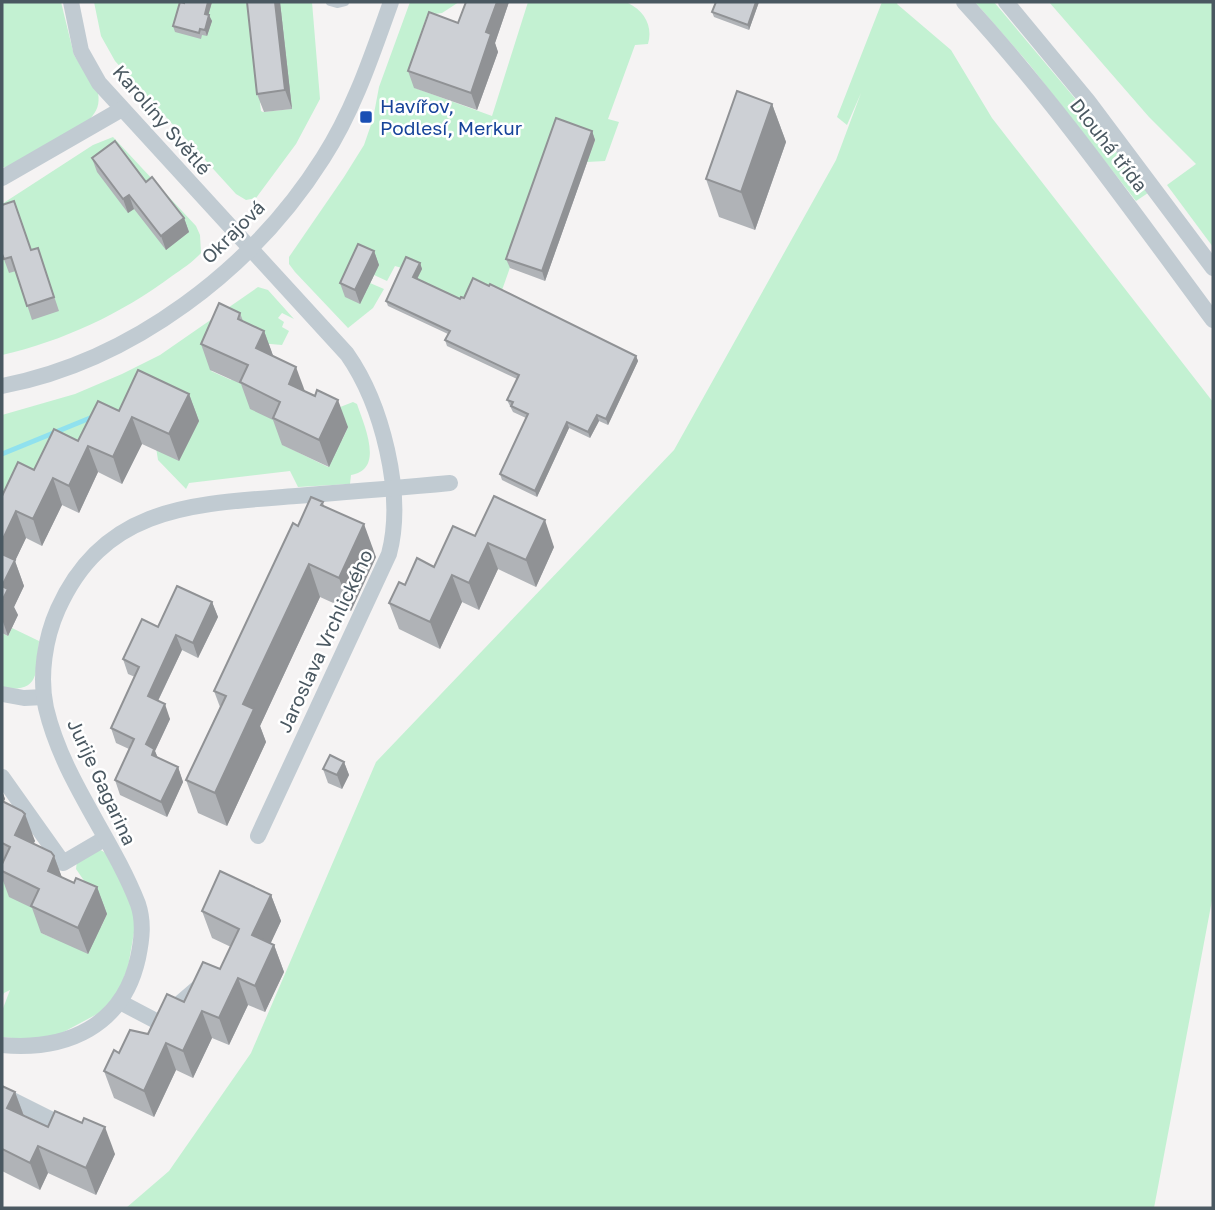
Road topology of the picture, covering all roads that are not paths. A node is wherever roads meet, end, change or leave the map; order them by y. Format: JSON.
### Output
{"nodes":[{"id":1,"x":71,"y":2,"type":"edge"},
{"id":2,"x":330,"y":2,"type":"edge"},
{"id":3,"x":345,"y":2,"type":"edge"},
{"id":4,"x":391,"y":2,"type":"edge"},
{"id":5,"x":964,"y":2,"type":"edge"},
{"id":6,"x":1006,"y":2,"type":"edge"},
{"id":7,"x":122,"y":109,"type":"junction"},
{"id":8,"x":2,"y":178,"type":"edge"},
{"id":9,"x":250,"y":250,"type":"junction"},
{"id":10,"x":1213,"y":268,"type":"edge"},
{"id":11,"x":1213,"y":320,"type":"edge"},
{"id":12,"x":2,"y":386,"type":"edge"},
{"id":13,"x":450,"y":483,"type":"dead end"},
{"id":14,"x":393,"y":489,"type":"junction"},
{"id":15,"x":2,"y":694,"type":"edge"},
{"id":16,"x":44,"y":697,"type":"junction"},
{"id":17,"x":2,"y":776,"type":"edge"},
{"id":18,"x":258,"y":836,"type":"dead end"},
{"id":19,"x":104,"y":839,"type":"junction"},
{"id":20,"x":209,"y":978,"type":"edge"},
{"id":21,"x":120,"y":1002,"type":"junction"},
{"id":22,"x":158,"y":1022,"type":"junction"},
{"id":23,"x":150,"y":1040,"type":"edge"},
{"id":24,"x":2,"y":1045,"type":"edge"},
{"id":25,"x":2,"y":1095,"type":"edge"},
{"id":26,"x":83,"y":1136,"type":"edge"}],
"edges":[{"from":1,"to":7,"type":"street","name":"Karolíny Světlé"},
{"from":2,"to":3,"type":"lane"},
{"from":4,"to":9,"type":"street","name":"Okrajová"},
{"from":5,"to":11,"type":"street","name":"Dlouhá třída"},
{"from":6,"to":10,"type":"street","name":"Dlouhá třída"},
{"from":7,"to":8,"type":"street"},
{"from":7,"to":9,"type":"street","name":"Karolíny Světlé"},
{"from":9,"to":12,"type":"street","name":"Okrajová"},
{"from":9,"to":14,"type":"street","name":"Jaroslava Vrchlického"},
{"from":13,"to":14,"type":"street","name":"Jurije Gagarina"},
{"from":14,"to":16,"type":"street","name":"Jurije Gagarina"},
{"from":14,"to":18,"type":"street","name":"Jaroslava Vrchlického"},
{"from":15,"to":16,"type":"street"},
{"from":16,"to":19,"type":"street","name":"Jurije Gagarina"},
{"from":17,"to":19,"type":"street"},
{"from":19,"to":21,"type":"street","name":"Jurije Gagarina"},
{"from":20,"to":22,"type":"street"},
{"from":21,"to":22,"type":"street"},
{"from":21,"to":24,"type":"street","name":"Jurije Gagarina"},
{"from":22,"to":23,"type":"street"},
{"from":25,"to":26,"type":"street"}]}
